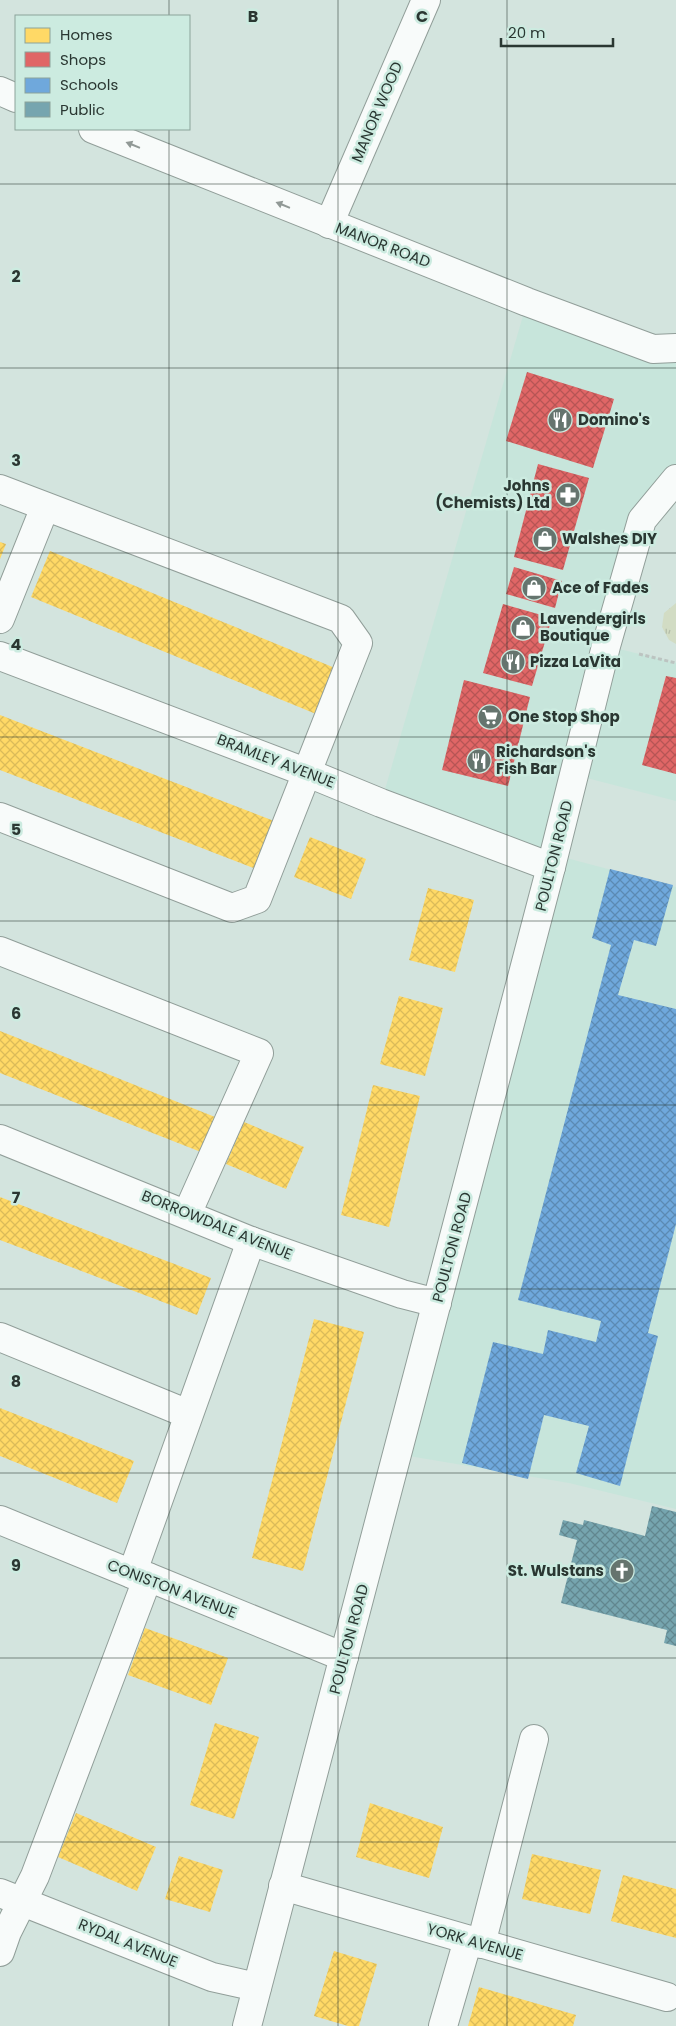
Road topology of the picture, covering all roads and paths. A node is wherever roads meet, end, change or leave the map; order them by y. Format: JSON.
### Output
{"nodes":[{"id":1,"x":426,"y":0,"type":"edge"},
{"id":2,"x":0,"y":91,"type":"edge"},
{"id":3,"x":15,"y":98,"type":"edge"},
{"id":4,"x":95,"y":130,"type":"edge"},
{"id":5,"x":329,"y":224,"type":"junction"},
{"id":6,"x":676,"y":348,"type":"edge"},
{"id":7,"x":676,"y":479,"type":"edge"},
{"id":8,"x":0,"y":489,"type":"edge"},
{"id":9,"x":45,"y":507,"type":"junction"},
{"id":10,"x":0,"y":619,"type":"edge"},
{"id":11,"x":0,"y":656,"type":"edge"},
{"id":12,"x":308,"y":773,"type":"junction"},
{"id":13,"x":0,"y":817,"type":"edge"},
{"id":14,"x":551,"y":867,"type":"junction"},
{"id":15,"x":0,"y":952,"type":"edge"},
{"id":16,"x":0,"y":1138,"type":"edge"},
{"id":17,"x":187,"y":1214,"type":"junction"},
{"id":18,"x":251,"y":1241,"type":"junction"},
{"id":19,"x":437,"y":1303,"type":"junction"},
{"id":20,"x":0,"y":1337,"type":"edge"},
{"id":21,"x":188,"y":1414,"type":"junction"},
{"id":22,"x":0,"y":1520,"type":"edge"},
{"id":23,"x":140,"y":1576,"type":"junction"},
{"id":24,"x":344,"y":1657,"type":"junction"},
{"id":25,"x":534,"y":1738,"type":"dead end"},
{"id":26,"x":283,"y":1886,"type":"junction"},
{"id":27,"x":12,"y":1897,"type":"edge"},
{"id":28,"x":474,"y":1942,"type":"junction"},
{"id":29,"x":0,"y":1952,"type":"edge"},
{"id":30,"x":257,"y":1987,"type":"junction"},
{"id":31,"x":667,"y":1997,"type":"dead end"},
{"id":32,"x":247,"y":2026,"type":"edge"},
{"id":33,"x":443,"y":2026,"type":"edge"}],
"edges":[{"from":1,"to":5,"type":"street","name":"MANOR WOOD"},
{"from":2,"to":3,"type":"street"},
{"from":5,"to":4,"type":"street","name":"MANOR ROAD","one_way":true},
{"from":5,"to":6,"type":"street","name":"MANOR ROAD"},
{"from":7,"to":14,"type":"street","name":"POULTON ROAD"},
{"from":8,"to":9,"type":"street"},
{"from":9,"to":10,"type":"street"},
{"from":9,"to":12,"type":"street"},
{"from":11,"to":12,"type":"street","name":"BRAMLEY AVENUE"},
{"from":12,"to":13,"type":"street"},
{"from":12,"to":14,"type":"street","name":"BRAMLEY AVENUE"},
{"from":14,"to":19,"type":"street","name":"POULTON ROAD"},
{"from":15,"to":17,"type":"street"},
{"from":16,"to":17,"type":"street","name":"BORROWDALE AVENUE"},
{"from":17,"to":18,"type":"street","name":"BORROWDALE AVENUE"},
{"from":18,"to":19,"type":"street","name":"BORROWDALE AVENUE"},
{"from":18,"to":21,"type":"street"},
{"from":19,"to":24,"type":"street","name":"POULTON ROAD"},
{"from":20,"to":21,"type":"street"},
{"from":21,"to":23,"type":"street"},
{"from":22,"to":23,"type":"street","name":"CONISTON AVENUE"},
{"from":23,"to":24,"type":"street","name":"CONISTON AVENUE"},
{"from":23,"to":27,"type":"street"},
{"from":24,"to":26,"type":"street","name":"POULTON ROAD"},
{"from":25,"to":28,"type":"street"},
{"from":26,"to":28,"type":"street","name":"YORK AVENUE"},
{"from":26,"to":30,"type":"street","name":"POULTON ROAD"},
{"from":27,"to":29,"type":"street"},
{"from":27,"to":30,"type":"street","name":"RYDAL AVENUE"},
{"from":28,"to":31,"type":"street","name":"YORK AVENUE"},
{"from":28,"to":33,"type":"street"},
{"from":30,"to":32,"type":"street","name":"POULTON ROAD"}]}
